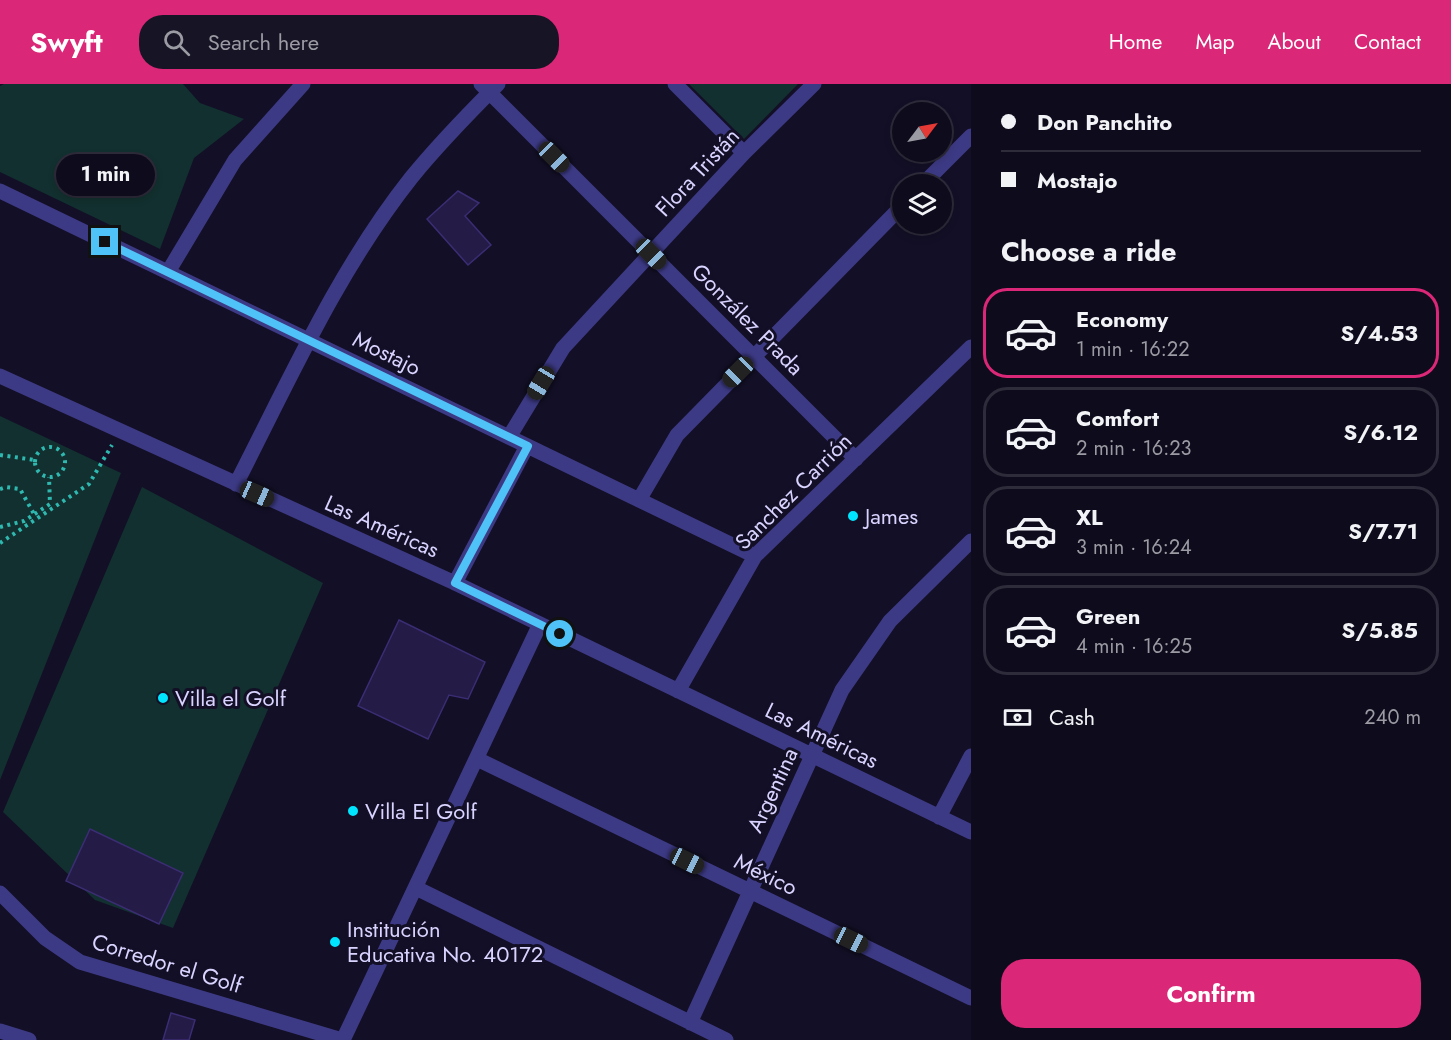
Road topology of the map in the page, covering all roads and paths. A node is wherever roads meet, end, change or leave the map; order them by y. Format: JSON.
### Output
{"nodes":[{"id":1,"x":303,"y":84,"type":"edge"},
{"id":2,"x":675,"y":84,"type":"edge"},
{"id":3,"x":814,"y":84,"type":"edge"},
{"id":4,"x":489,"y":87,"type":"edge"},
{"id":5,"x":971,"y":135,"type":"edge"},
{"id":6,"x":744,"y":153,"type":"junction"},
{"id":7,"x":933,"y":174,"type":"edge"},
{"id":8,"x":0,"y":191,"type":"edge"},
{"id":9,"x":892,"y":216,"type":"edge"},
{"id":10,"x":651,"y":254,"type":"junction"},
{"id":11,"x":168,"y":272,"type":"junction"},
{"id":12,"x":310,"y":341,"type":"junction"},
{"id":13,"x":968,"y":355,"type":"edge"},
{"id":14,"x":754,"y":357,"type":"junction"},
{"id":15,"x":0,"y":376,"type":"edge"},
{"id":16,"x":120,"y":431,"type":"junction"},
{"id":17,"x":509,"y":437,"type":"junction"},
{"id":18,"x":528,"y":446,"type":"junction"},
{"id":19,"x":0,"y":455,"type":"edge"},
{"id":20,"x":856,"y":459,"type":"junction"},
{"id":21,"x":35,"y":460,"type":"junction"},
{"id":22,"x":50,"y":477,"type":"junction"},
{"id":23,"x":236,"y":484,"type":"junction"},
{"id":24,"x":0,"y":489,"type":"edge"},
{"id":25,"x":639,"y":500,"type":"junction"},
{"id":26,"x":34,"y":514,"type":"junction"},
{"id":27,"x":0,"y":527,"type":"edge"},
{"id":28,"x":971,"y":541,"type":"edge"},
{"id":29,"x":0,"y":543,"type":"edge"},
{"id":30,"x":755,"y":556,"type":"junction"},
{"id":31,"x":455,"y":583,"type":"junction"},
{"id":32,"x":540,"y":624,"type":"junction"},
{"id":33,"x":678,"y":691,"type":"junction"},
{"id":34,"x":812,"y":756,"type":"junction"},
{"id":35,"x":971,"y":756,"type":"edge"},
{"id":36,"x":477,"y":759,"type":"junction"},
{"id":37,"x":939,"y":817,"type":"junction"},
{"id":38,"x":971,"y":832,"type":"edge"},
{"id":39,"x":416,"y":888,"type":"junction"},
{"id":40,"x":750,"y":891,"type":"junction"},
{"id":41,"x":0,"y":893,"type":"edge"},
{"id":42,"x":971,"y":998,"type":"edge"},
{"id":43,"x":690,"y":1023,"type":"junction"},
{"id":44,"x":0,"y":1031,"type":"edge"},
{"id":45,"x":29,"y":1040,"type":"edge"},
{"id":46,"x":343,"y":1040,"type":"edge"},
{"id":47,"x":726,"y":1040,"type":"edge"}],
"edges":[{"from":1,"to":11,"type":"street"},
{"from":2,"to":6,"type":"street"},
{"from":3,"to":6,"type":"street","name":"Flora Tristán"},
{"from":4,"to":10,"type":"street","name":"González Prada"},
{"from":4,"to":12,"type":"street"},
{"from":5,"to":7,"type":"street"},
{"from":6,"to":10,"type":"street","name":"Flora Tristán"},
{"from":8,"to":11,"type":"street","name":"Mostajo"},
{"from":9,"to":14,"type":"street"},
{"from":10,"to":14,"type":"street","name":"González Prada"},
{"from":10,"to":17,"type":"street","name":"Flora Tristán"},
{"from":11,"to":12,"type":"street","name":"Mostajo"},
{"from":12,"to":17,"type":"street","name":"Mostajo"},
{"from":12,"to":23,"type":"street"},
{"from":13,"to":20,"type":"street","name":"Sanchez Carrión"},
{"from":14,"to":20,"type":"street","name":"González Prada"},
{"from":14,"to":25,"type":"street"},
{"from":15,"to":16,"type":"street","name":"Las Américas"},
{"from":16,"to":23,"type":"street","name":"Las Américas"},
{"from":16,"to":29,"type":"path"},
{"from":17,"to":18,"type":"street","name":"Mostajo"},
{"from":18,"to":25,"type":"street","name":"Mostajo"},
{"from":18,"to":31,"type":"street"},
{"from":19,"to":21,"type":"path"},
{"from":20,"to":30,"type":"street","name":"Sanchez Carrión"},
{"from":21,"to":22,"type":"path"},
{"from":21,"to":22,"type":"path"},
{"from":22,"to":26,"type":"path"},
{"from":23,"to":31,"type":"street","name":"Las Américas"},
{"from":24,"to":26,"type":"path"},
{"from":25,"to":30,"type":"street","name":"Mostajo"},
{"from":26,"to":27,"type":"path"},
{"from":28,"to":34,"type":"street","name":"Argentina"},
{"from":30,"to":33,"type":"street","name":"Sanchez Carrión"},
{"from":31,"to":32,"type":"street","name":"Las Américas"},
{"from":32,"to":33,"type":"street","name":"Las Américas"},
{"from":32,"to":36,"type":"street"},
{"from":33,"to":34,"type":"street","name":"Las Américas"},
{"from":34,"to":37,"type":"street","name":"Las Américas"},
{"from":34,"to":40,"type":"street","name":"Argentina"},
{"from":35,"to":37,"type":"street"},
{"from":36,"to":39,"type":"street"},
{"from":36,"to":40,"type":"street","name":"México"},
{"from":37,"to":38,"type":"street","name":"Las Américas"},
{"from":39,"to":43,"type":"street"},
{"from":39,"to":46,"type":"street"},
{"from":40,"to":42,"type":"street","name":"México"},
{"from":40,"to":43,"type":"street","name":"Argentina"},
{"from":41,"to":46,"type":"street","name":"Corredor el Golf"},
{"from":43,"to":47,"type":"street"},
{"from":44,"to":45,"type":"street"}]}
